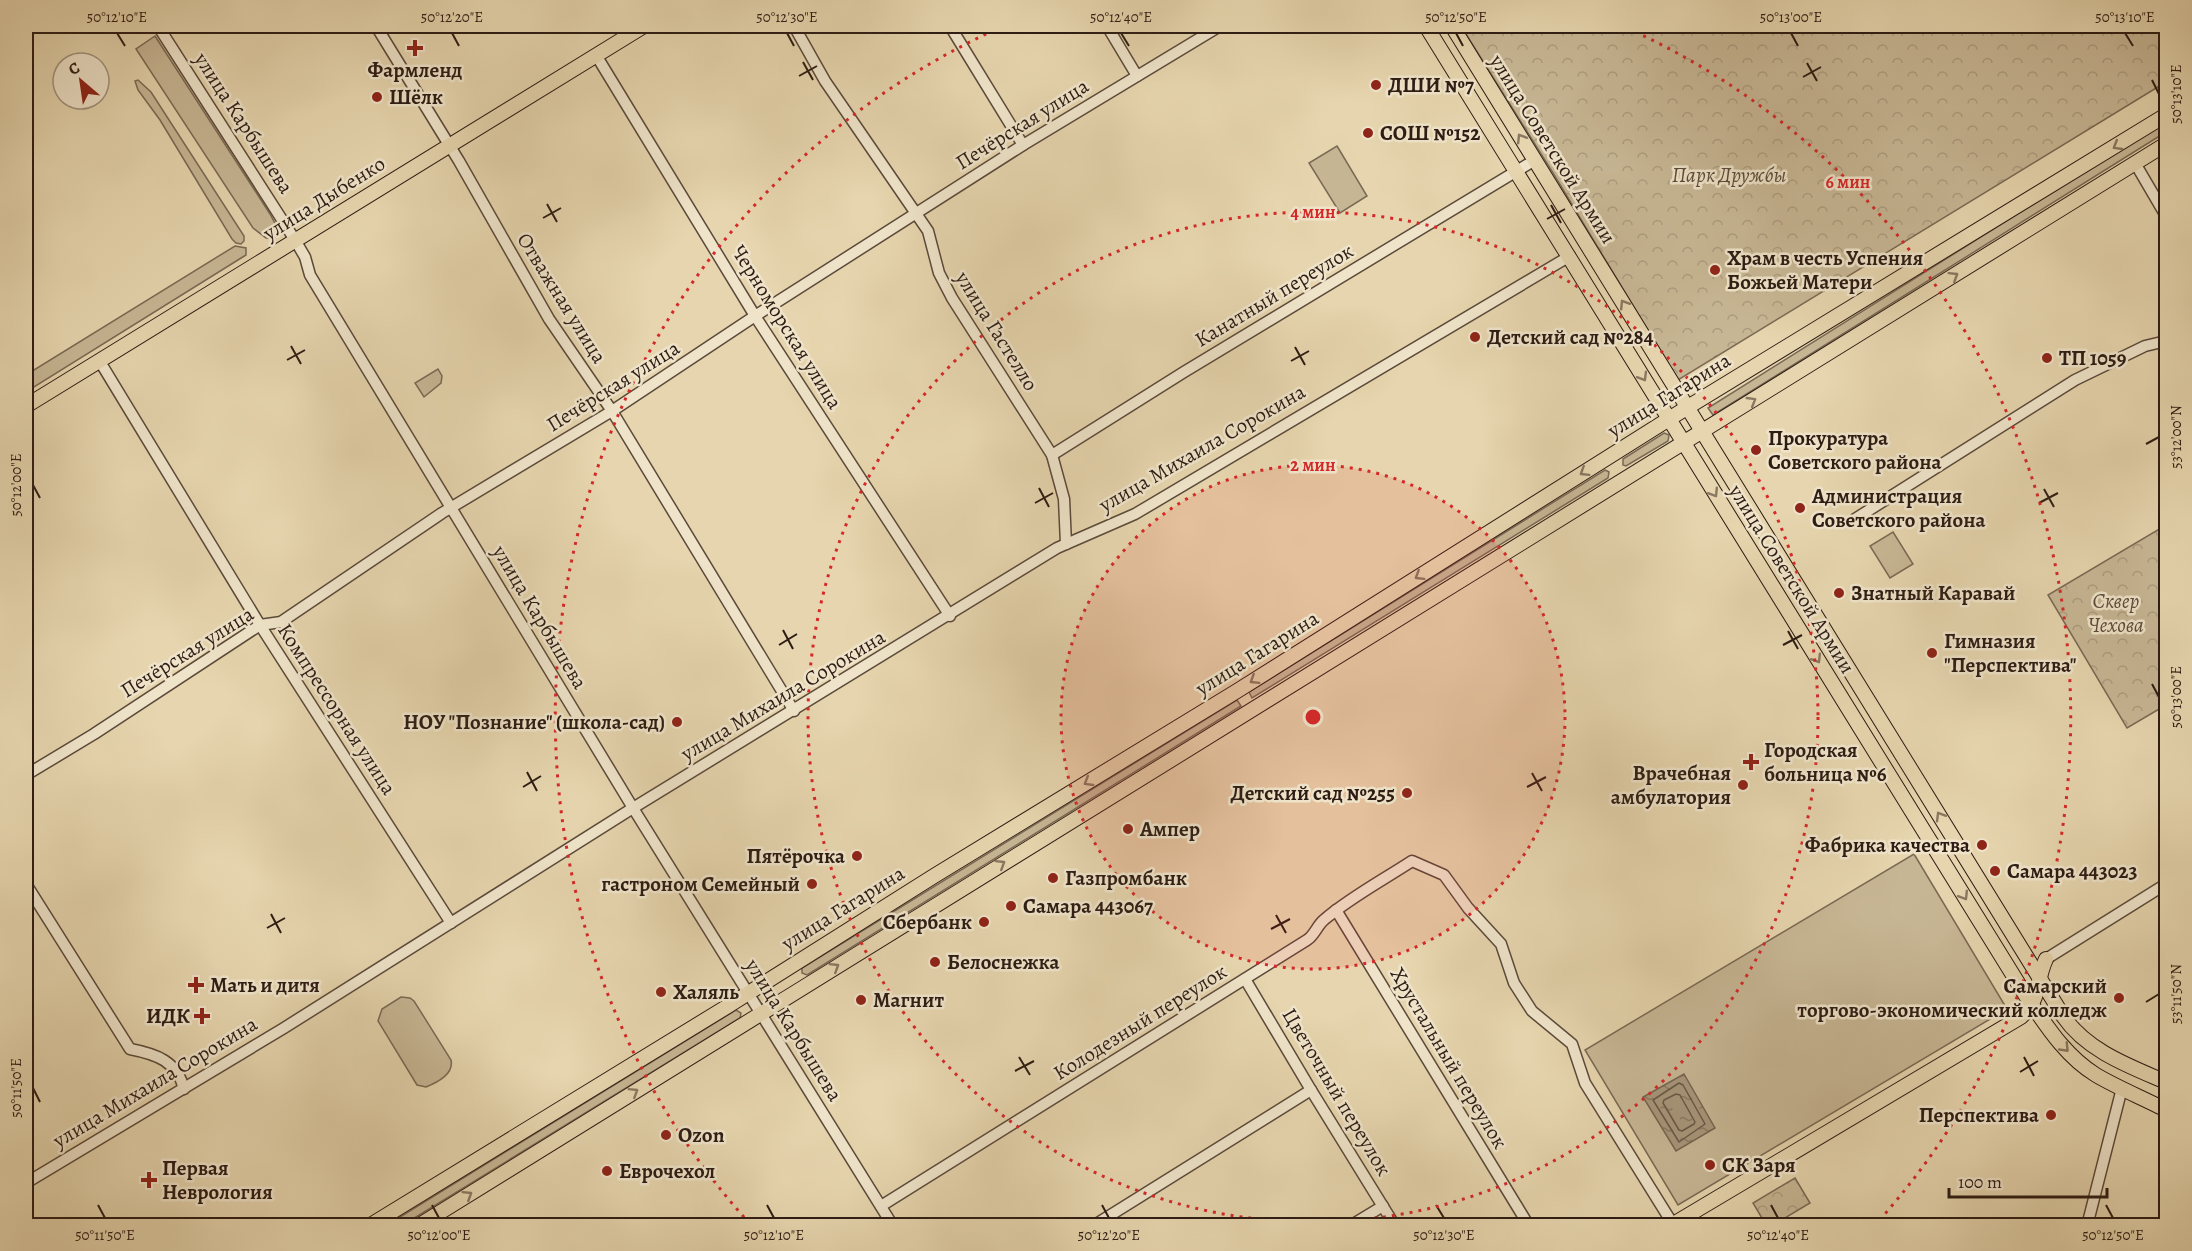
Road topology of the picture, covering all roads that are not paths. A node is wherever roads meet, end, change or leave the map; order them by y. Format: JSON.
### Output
{"nodes":[{"id":1,"x":158,"y":26,"type":"edge"},
{"id":2,"x":376,"y":26,"type":"edge"},
{"id":3,"x":644,"y":26,"type":"edge"},
{"id":4,"x":794,"y":26,"type":"edge"},
{"id":5,"x":950,"y":26,"type":"edge"},
{"id":6,"x":1107,"y":26,"type":"edge"},
{"id":7,"x":1220,"y":26,"type":"edge"},
{"id":8,"x":1426,"y":26,"type":"edge"},
{"id":9,"x":1452,"y":26,"type":"edge"},
{"id":10,"x":597,"y":55,"type":"junction"},
{"id":11,"x":1137,"y":76,"type":"junction"},
{"id":12,"x":2166,"y":115,"type":"edge"},
{"id":13,"x":2166,"y":144,"type":"edge"},
{"id":14,"x":1023,"y":145,"type":"junction"},
{"id":15,"x":449,"y":146,"type":"junction"},
{"id":16,"x":1535,"y":160,"type":"junction"},
{"id":17,"x":2135,"y":163,"type":"junction"},
{"id":18,"x":1518,"y":172,"type":"junction"},
{"id":19,"x":916,"y":215,"type":"junction"},
{"id":20,"x":2166,"y":216,"type":"edge"},
{"id":21,"x":295,"y":240,"type":"junction"},
{"id":22,"x":1570,"y":256,"type":"junction"},
{"id":23,"x":755,"y":316,"type":"junction"},
{"id":24,"x":2166,"y":341,"type":"edge"},
{"id":25,"x":99,"y":360,"type":"junction"},
{"id":26,"x":26,"y":406,"type":"edge"},
{"id":27,"x":1688,"y":407,"type":"junction"},
{"id":28,"x":612,"y":411,"type":"junction"},
{"id":29,"x":1669,"y":419,"type":"junction"},
{"id":30,"x":1702,"y":432,"type":"junction"},
{"id":31,"x":1684,"y":443,"type":"junction"},
{"id":32,"x":1052,"y":455,"type":"junction"},
{"id":33,"x":1608,"y":457,"type":"junction"},
{"id":34,"x":1622,"y":480,"type":"junction"},
{"id":35,"x":452,"y":508,"type":"junction"},
{"id":36,"x":1855,"y":519,"type":"dead end"},
{"id":37,"x":1066,"y":544,"type":"junction"},
{"id":38,"x":950,"y":616,"type":"junction"},
{"id":39,"x":260,"y":625,"type":"junction"},
{"id":40,"x":1871,"y":703,"type":"junction"},
{"id":41,"x":794,"y":711,"type":"junction"},
{"id":42,"x":1852,"y":715,"type":"junction"},
{"id":43,"x":26,"y":775,"type":"edge"},
{"id":44,"x":633,"y":808,"type":"junction"},
{"id":45,"x":1966,"y":859,"type":"junction"},
{"id":46,"x":1948,"y":870,"type":"junction"},
{"id":47,"x":26,"y":884,"type":"edge"},
{"id":48,"x":2166,"y":884,"type":"edge"},
{"id":49,"x":1336,"y":910,"type":"junction"},
{"id":50,"x":451,"y":922,"type":"junction"},
{"id":51,"x":2046,"y":959,"type":"joint"},
{"id":52,"x":790,"y":966,"type":"junction"},
{"id":53,"x":2010,"y":971,"type":"junction"},
{"id":54,"x":2036,"y":972,"type":"junction"},
{"id":55,"x":1245,"y":979,"type":"junction"},
{"id":56,"x":803,"y":987,"type":"junction"},
{"id":57,"x":749,"y":993,"type":"junction"},
{"id":58,"x":2034,"y":1007,"type":"junction"},
{"id":59,"x":2059,"y":1011,"type":"junction"},
{"id":60,"x":761,"y":1013,"type":"junction"},
{"id":61,"x":2166,"y":1082,"type":"edge"},
{"id":62,"x":2122,"y":1088,"type":"junction"},
{"id":63,"x":184,"y":1089,"type":"junction"},
{"id":64,"x":1311,"y":1090,"type":"junction"},
{"id":65,"x":2166,"y":1110,"type":"edge"},
{"id":66,"x":26,"y":1183,"type":"edge"},
{"id":67,"x":881,"y":1206,"type":"junction"},
{"id":68,"x":1383,"y":1206,"type":"junction"},
{"id":69,"x":1672,"y":1225,"type":"edge"},
{"id":70,"x":369,"y":1226,"type":"edge"},
{"id":71,"x":418,"y":1226,"type":"edge"},
{"id":72,"x":893,"y":1226,"type":"edge"},
{"id":73,"x":1094,"y":1226,"type":"edge"},
{"id":74,"x":1350,"y":1226,"type":"edge"},
{"id":75,"x":1395,"y":1226,"type":"edge"},
{"id":76,"x":1529,"y":1226,"type":"edge"},
{"id":77,"x":2087,"y":1226,"type":"edge"}],
"edges":[{"from":1,"to":21,"type":"street","name":"улица Карбышева"},
{"from":2,"to":15,"type":"street","name":"Отважная улица"},
{"from":3,"to":10,"type":"main road","name":"улица Дыбенко"},
{"from":4,"to":19,"type":"street","name":"улица Гастелло"},
{"from":5,"to":14,"type":"street"},
{"from":6,"to":11,"type":"street"},
{"from":7,"to":11,"type":"street","name":"Печёрская улица"},
{"from":8,"to":18,"type":"main road","name":"улица Советской Армии"},
{"from":16,"to":9,"type":"main road","name":"улица Советской Армии","one_way":true},
{"from":10,"to":15,"type":"main road","name":"улица Дыбенко"},
{"from":10,"to":23,"type":"street","name":"Черноморская улица"},
{"from":11,"to":14,"type":"street","name":"Печёрская улица"},
{"from":12,"to":27,"type":"main road","name":"улица Гагарина","one_way":true},
{"from":13,"to":17,"type":"main road"},
{"from":14,"to":19,"type":"street","name":"Печёрская улица"},
{"from":15,"to":21,"type":"main road","name":"улица Дыбенко"},
{"from":15,"to":28,"type":"street","name":"Отважная улица"},
{"from":16,"to":18,"type":"street","name":"Канатный переулок"},
{"from":27,"to":16,"type":"main road","name":"улица Советской Армии","one_way":true},
{"from":17,"to":20,"type":"street"},
{"from":30,"to":17,"type":"main road","one_way":true},
{"from":18,"to":22,"type":"main road","name":"улица Советской Армии"},
{"from":18,"to":32,"type":"street","name":"Канатный переулок"},
{"from":19,"to":23,"type":"street","name":"Печёрская улица"},
{"from":19,"to":32,"type":"street","name":"улица Гастелло"},
{"from":21,"to":25,"type":"main road","name":"улица Дыбенко"},
{"from":21,"to":35,"type":"street","name":"улица Карбышева"},
{"from":22,"to":29,"type":"main road","name":"улица Советской Армии","one_way":true},
{"from":22,"to":37,"type":"street","name":"улица Михаила Сорокина"},
{"from":23,"to":28,"type":"street","name":"Печёрская улица"},
{"from":23,"to":38,"type":"street","name":"Черноморская улица"},
{"from":24,"to":36,"type":"street"},
{"from":25,"to":26,"type":"main road","name":"улица Дыбенко"},
{"from":25,"to":39,"type":"street","name":"Компрессорная улица"},
{"from":27,"to":29,"type":"main road","name":"улица Гагарина"},
{"from":27,"to":30,"type":"main road","name":"улица Советской Армии"},
{"from":28,"to":35,"type":"street","name":"Печёрская улица"},
{"from":28,"to":41,"type":"street","name":"Отважная улица"},
{"from":29,"to":31,"type":"main road","name":"улица Советской Армии"},
{"from":29,"to":33,"type":"main road","name":"улица Гагарина"},
{"from":30,"to":31,"type":"main road"},
{"from":30,"to":40,"type":"main road","name":"улица Советской Армии"},
{"from":31,"to":34,"type":"main road"},
{"from":31,"to":42,"type":"main road","name":"улица Советской Армии","one_way":true},
{"from":32,"to":37,"type":"street","name":"улица Гастелло"},
{"from":33,"to":34,"type":"main road"},
{"from":33,"to":52,"type":"main road","name":"улица Гагарина","one_way":true},
{"from":56,"to":34,"type":"main road","one_way":true},
{"from":35,"to":39,"type":"street","name":"Печёрская улица"},
{"from":35,"to":44,"type":"street","name":"улица Карбышева"},
{"from":37,"to":38,"type":"street","name":"улица Михаила Сорокина"},
{"from":38,"to":41,"type":"street","name":"улица Михаила Сорокина"},
{"from":39,"to":43,"type":"street","name":"Печёрская улица"},
{"from":39,"to":50,"type":"street","name":"Компрессорная улица"},
{"from":40,"to":42,"type":"main road"},
{"from":45,"to":40,"type":"main road","name":"улица Советской Армии","one_way":true},
{"from":41,"to":44,"type":"street","name":"улица Михаила Сорокина"},
{"from":42,"to":46,"type":"main road","name":"улица Советской Армии"},
{"from":44,"to":50,"type":"street","name":"улица Михаила Сорокина"},
{"from":44,"to":57,"type":"street","name":"улица Карбышева"},
{"from":45,"to":46,"type":"main road"},
{"from":45,"to":54,"type":"main road","name":"улица Советской Армии"},
{"from":46,"to":53,"type":"main road","name":"улица Советской Армии","one_way":true},
{"from":47,"to":63,"type":"street"},
{"from":48,"to":51,"type":"street"},
{"from":49,"to":55,"type":"street","name":"Колодезный переулок"},
{"from":49,"to":69,"type":"street","name":"Колодезный переулок"},
{"from":49,"to":76,"type":"street","name":"Хрустальный переулок"},
{"from":50,"to":63,"type":"street","name":"улица Михаила Сорокина"},
{"from":51,"to":54,"type":"main road"},
{"from":52,"to":56,"type":"main road"},
{"from":52,"to":57,"type":"main road","name":"улица Гагарина"},
{"from":53,"to":54,"type":"main road"},
{"from":53,"to":58,"type":"main road","name":"улица Советской Армии"},
{"from":54,"to":58,"type":"main road"},
{"from":54,"to":59,"type":"main road","name":"улица Советской Армии"},
{"from":55,"to":64,"type":"street","name":"Цветочный переулок"},
{"from":55,"to":67,"type":"street","name":"Колодезный переулок"},
{"from":56,"to":60,"type":"main road"},
{"from":57,"to":60,"type":"street","name":"улица Карбышева"},
{"from":57,"to":70,"type":"main road","name":"улица Гагарина"},
{"from":58,"to":59,"type":"main road"},
{"from":58,"to":62,"type":"main road","name":"улица Советской Армии","one_way":true},
{"from":58,"to":69,"type":"main road"},
{"from":59,"to":61,"type":"main road","name":"улица Советской Армии"},
{"from":60,"to":67,"type":"street","name":"улица Карбышева"},
{"from":71,"to":60,"type":"main road","one_way":true},
{"from":62,"to":65,"type":"main road","name":"улица Советской Армии"},
{"from":62,"to":77,"type":"street"},
{"from":63,"to":66,"type":"street","name":"улица Михаила Сорокина"},
{"from":64,"to":68,"type":"street","name":"Цветочный переулок"},
{"from":64,"to":73,"type":"street"},
{"from":67,"to":72,"type":"street","name":"улица Карбышева"},
{"from":68,"to":74,"type":"street"},
{"from":68,"to":75,"type":"street","name":"Цветочный переулок"}]}
